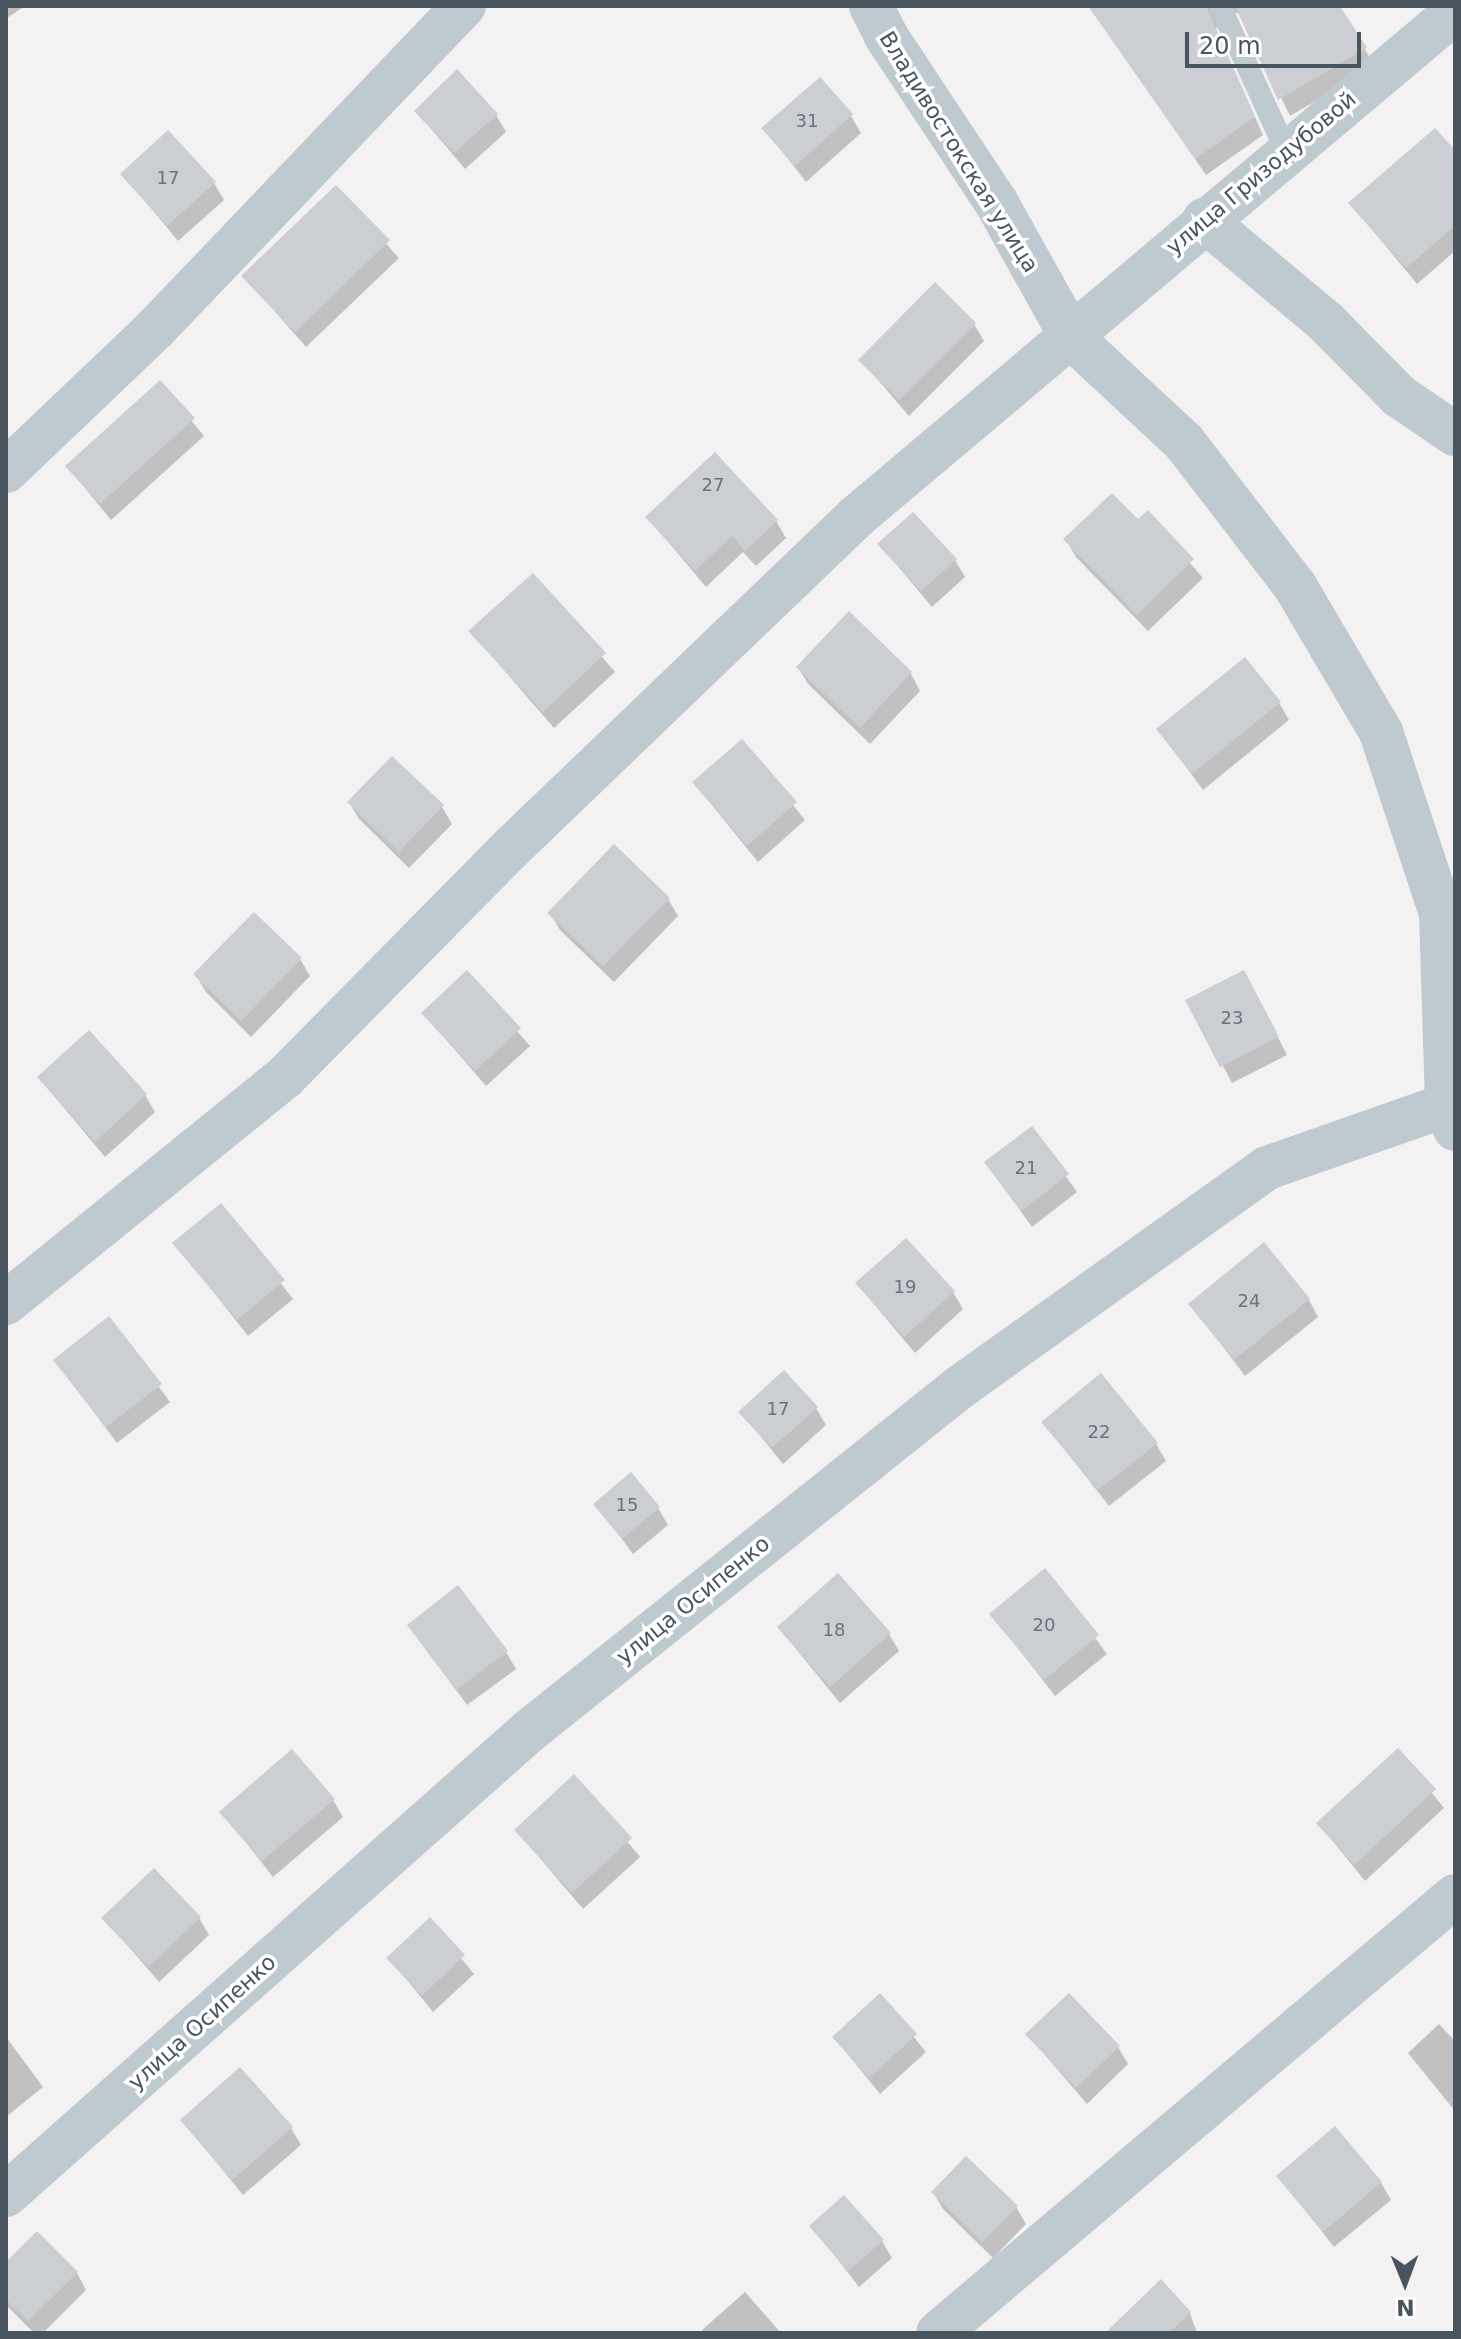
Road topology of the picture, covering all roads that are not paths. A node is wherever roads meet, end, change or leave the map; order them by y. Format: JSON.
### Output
{"nodes":[{"id":1,"x":464,"y":6,"type":"edge"},
{"id":2,"x":871,"y":6,"type":"edge"},
{"id":3,"x":1220,"y":6,"type":"edge"},
{"id":4,"x":1455,"y":12,"type":"edge"},
{"id":5,"x":1286,"y":151,"type":"junction"},
{"id":6,"x":1204,"y":220,"type":"junction"},
{"id":7,"x":1072,"y":338,"type":"junction"},
{"id":8,"x":1455,"y":434,"type":"edge"},
{"id":9,"x":6,"y":471,"type":"edge"},
{"id":10,"x":1451,"y":1117,"type":"edge"},
{"id":11,"x":6,"y":1303,"type":"edge"},
{"id":12,"x":1455,"y":1896,"type":"edge"},
{"id":13,"x":6,"y":2195,"type":"edge"},
{"id":14,"x":938,"y":2333,"type":"edge"}],
"edges":[{"from":1,"to":9,"type":"street"},
{"from":2,"to":7,"type":"street","name":"Владивостокская улица"},
{"from":3,"to":5,"type":"lane"},
{"from":4,"to":5,"type":"street","name":"улица Гризодубовой"},
{"from":5,"to":6,"type":"street","name":"улица Гризодубовой"},
{"from":6,"to":7,"type":"street","name":"улица Гризодубовой"},
{"from":6,"to":8,"type":"street"},
{"from":7,"to":10,"type":"street","name":"Владивостокская улица"},
{"from":7,"to":11,"type":"street","name":"улица Гризодубовой"},
{"from":10,"to":13,"type":"street","name":"улица Осипенко"},
{"from":12,"to":14,"type":"street"}]}
